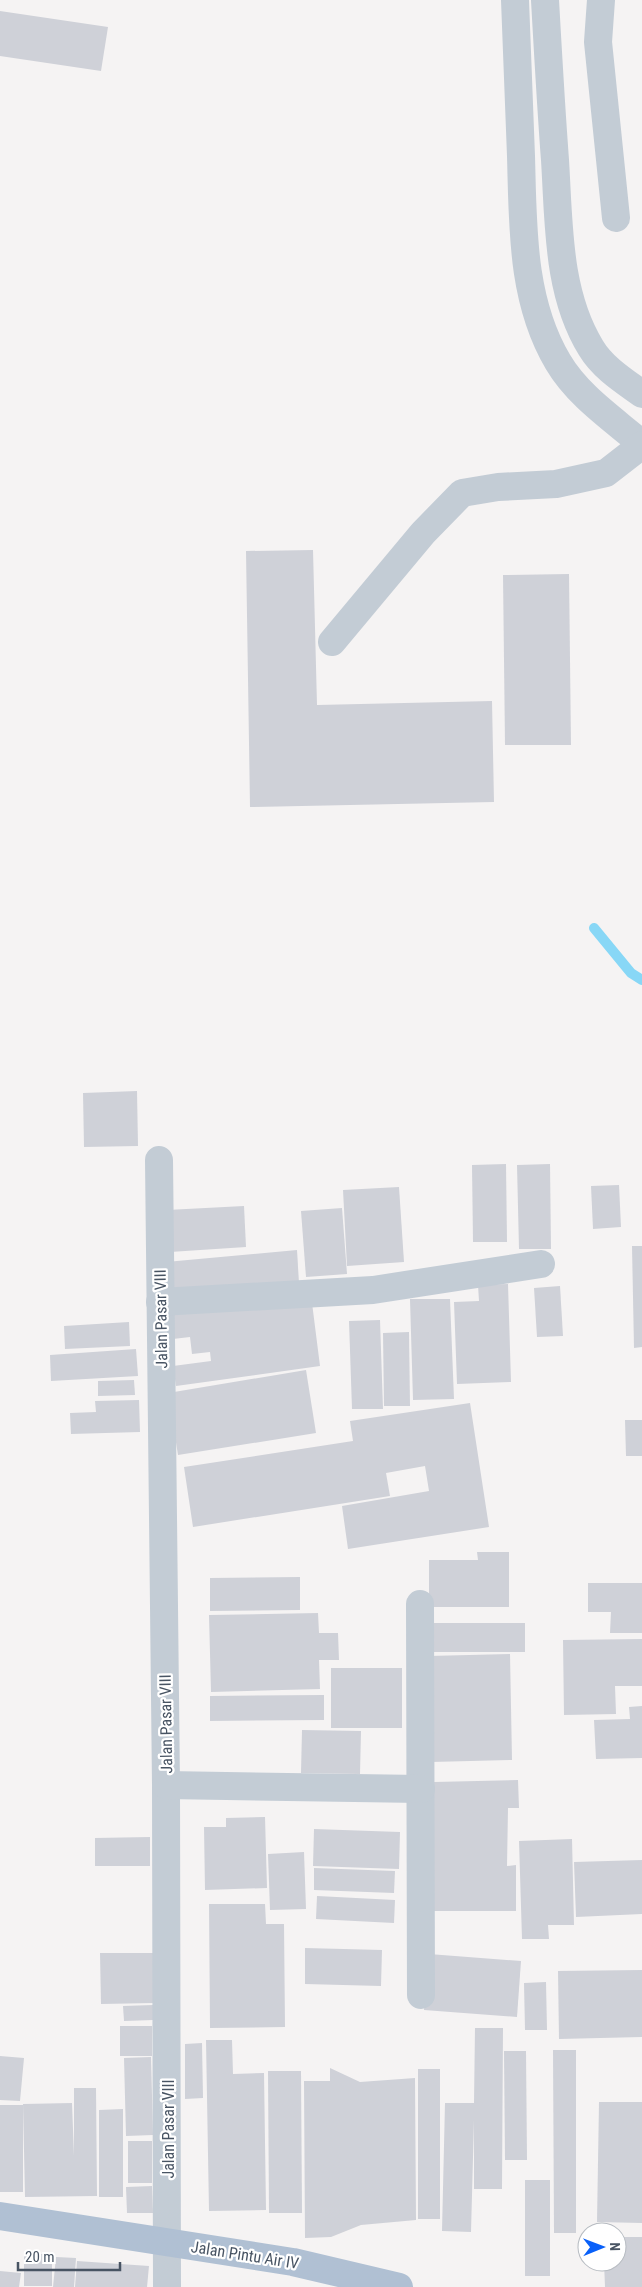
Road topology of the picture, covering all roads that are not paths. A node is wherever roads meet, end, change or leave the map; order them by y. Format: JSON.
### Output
{"nodes":[{"id":1,"x":515,"y":0,"type":"edge"},
{"id":2,"x":545,"y":0,"type":"edge"},
{"id":3,"x":601,"y":0,"type":"edge"},
{"id":4,"x":616,"y":218,"type":"dead end"},
{"id":5,"x":642,"y":394,"type":"edge"},
{"id":6,"x":642,"y":445,"type":"edge"},
{"id":7,"x":332,"y":642,"type":"dead end"},
{"id":8,"x":159,"y":1160,"type":"dead end"},
{"id":9,"x":541,"y":1264,"type":"dead end"},
{"id":10,"x":160,"y":1302,"type":"junction"},
{"id":11,"x":420,"y":1604,"type":"dead end"},
{"id":12,"x":166,"y":1784,"type":"junction"},
{"id":13,"x":421,"y":1789,"type":"junction"},
{"id":14,"x":421,"y":1995,"type":"dead end"},
{"id":15,"x":0,"y":2216,"type":"edge"},
{"id":16,"x":169,"y":2242,"type":"junction"},
{"id":17,"x":167,"y":2287,"type":"edge"},
{"id":18,"x":399,"y":2287,"type":"edge"}],
"edges":[{"from":1,"to":6,"type":"street"},
{"from":2,"to":5,"type":"street"},
{"from":3,"to":4,"type":"street"},
{"from":6,"to":7,"type":"street"},
{"from":8,"to":10,"type":"street","name":"Jalan Pasar VIII"},
{"from":9,"to":10,"type":"street"},
{"from":10,"to":12,"type":"street","name":"Jalan Pasar VIII"},
{"from":11,"to":13,"type":"street"},
{"from":12,"to":13,"type":"street"},
{"from":12,"to":16,"type":"street","name":"Jalan Pasar VIII"},
{"from":13,"to":14,"type":"street"},
{"from":15,"to":16,"type":"main road","name":"Jalan Pintu Air IV"},
{"from":16,"to":17,"type":"street","name":"Jalan Pasar VIII"},
{"from":16,"to":18,"type":"main road","name":"Jalan Pintu Air IV"}]}
